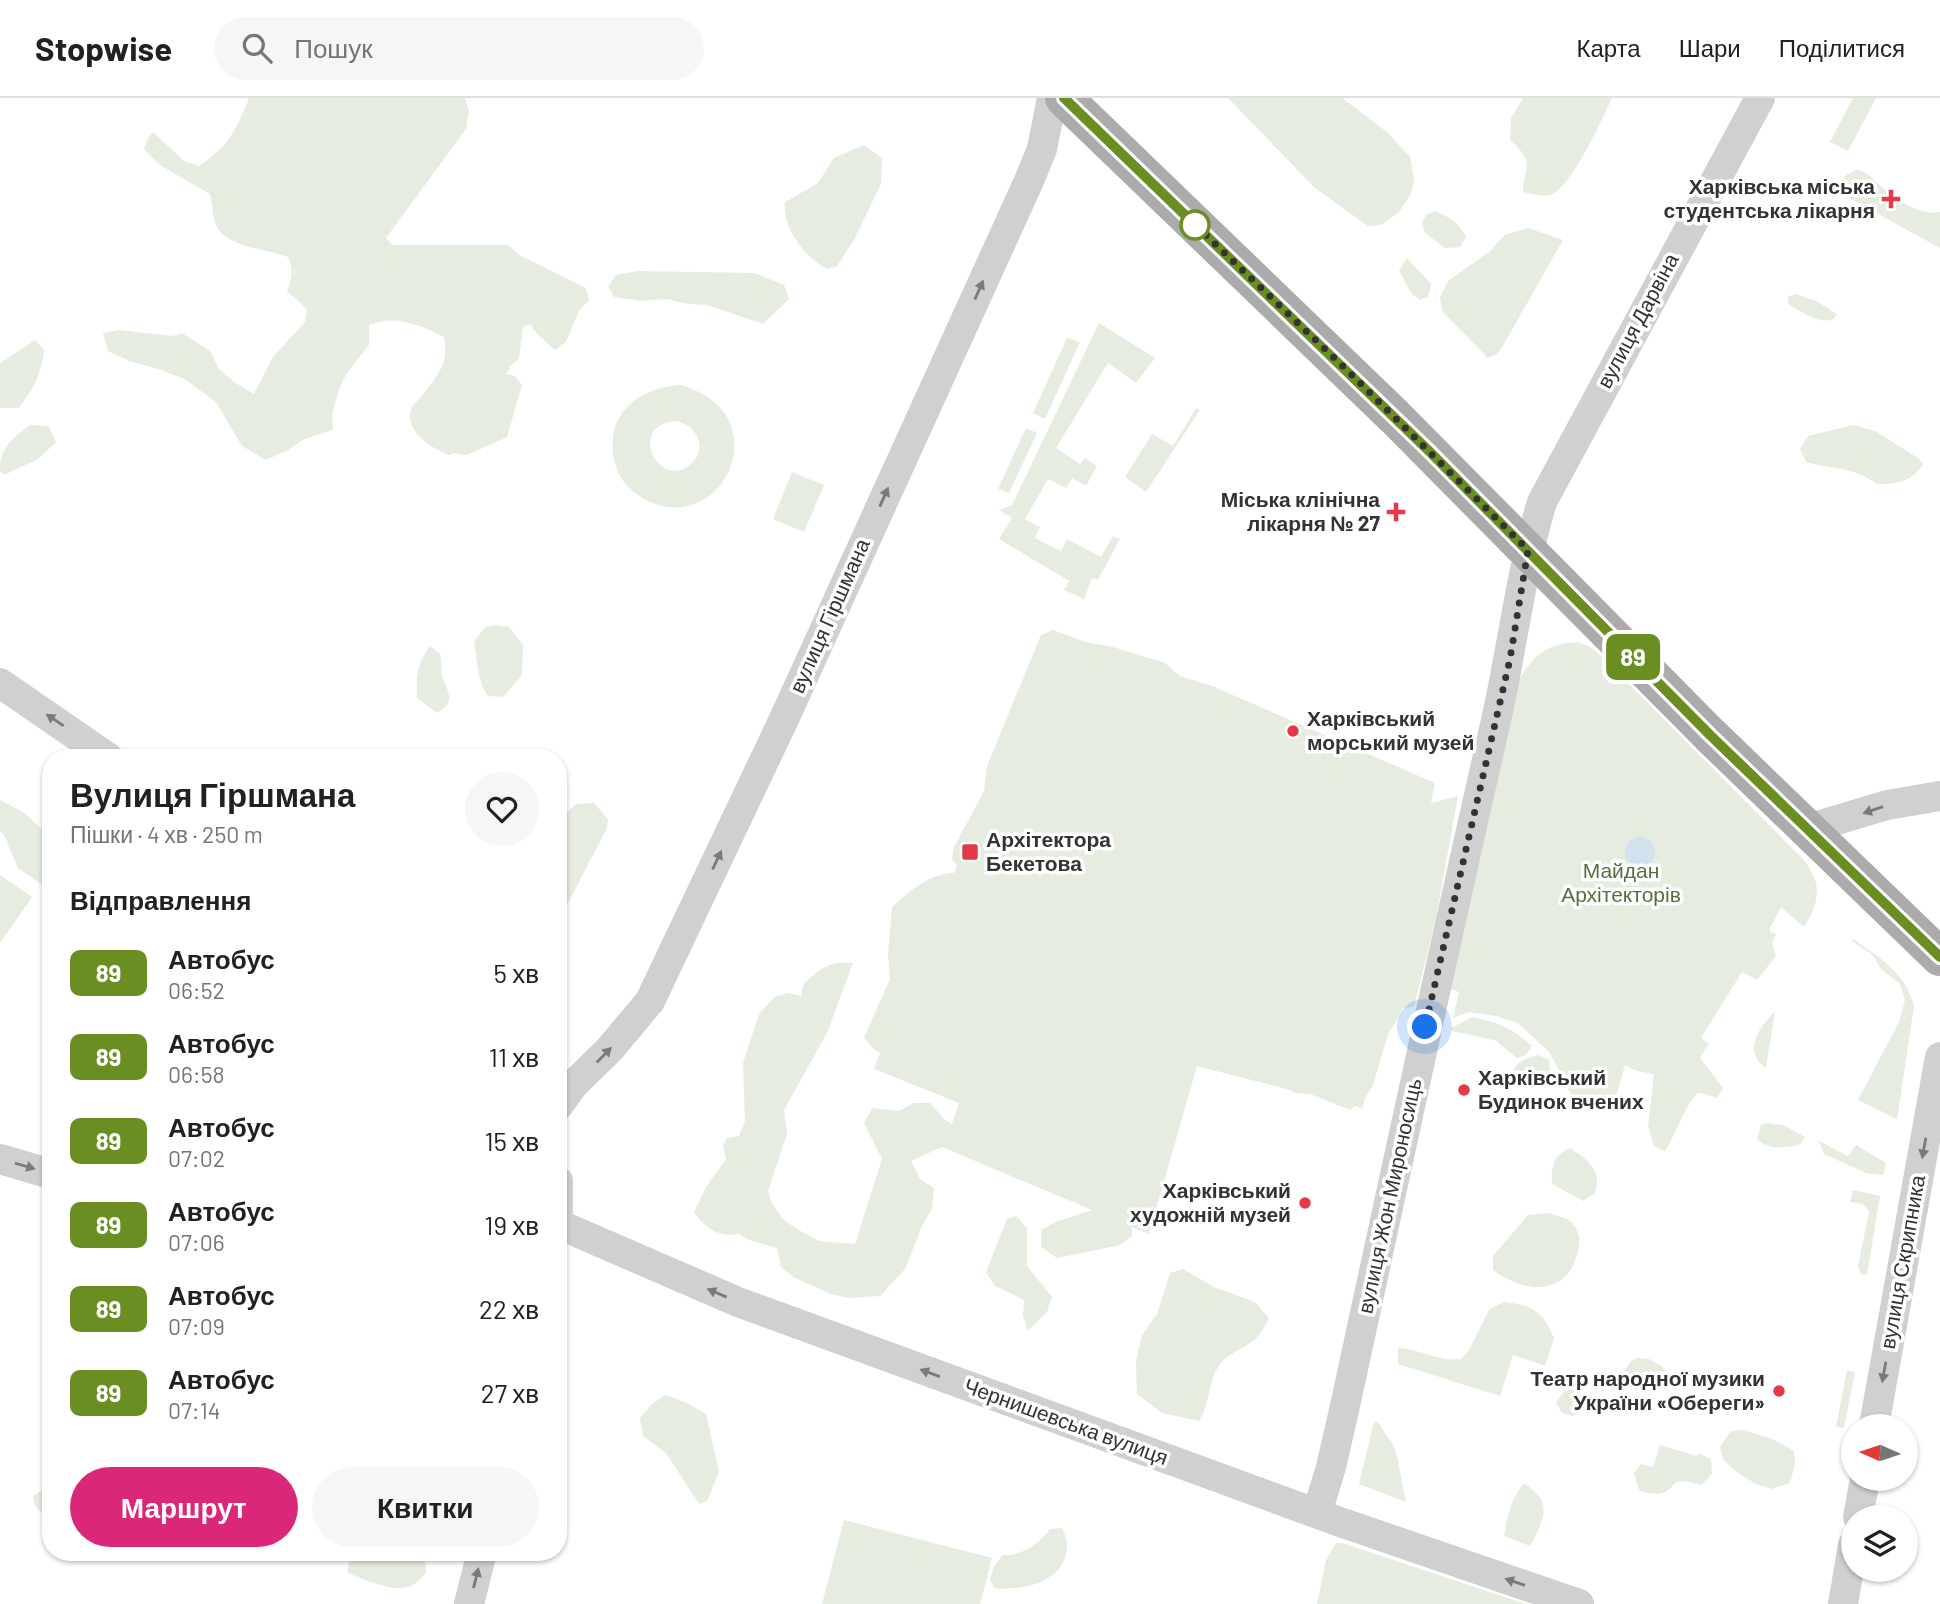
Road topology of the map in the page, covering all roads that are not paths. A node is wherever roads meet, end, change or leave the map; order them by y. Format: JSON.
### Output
{"nodes":[{"id":1,"x":1052,"y":98,"type":"edge"},
{"id":2,"x":1064,"y":98,"type":"edge"},
{"id":3,"x":1760,"y":98,"type":"edge"},
{"id":4,"x":1528,"y":550,"type":"junction"},
{"id":5,"x":0,"y":683,"type":"edge"},
{"id":6,"x":96,"y":749,"type":"edge"},
{"id":7,"x":1940,"y":796,"type":"edge"},
{"id":8,"x":1807,"y":829,"type":"junction"},
{"id":9,"x":1940,"y":957,"type":"edge"},
{"id":10,"x":1940,"y":1057,"type":"edge"},
{"id":11,"x":567,"y":1094,"type":"edge"},
{"id":12,"x":0,"y":1159,"type":"edge"},
{"id":13,"x":42,"y":1171,"type":"edge"},
{"id":14,"x":567,"y":1229,"type":"edge"},
{"id":15,"x":1876,"y":1414,"type":"edge"},
{"id":16,"x":1317,"y":1513,"type":"junction"},
{"id":17,"x":480,"y":1561,"type":"edge"},
{"id":18,"x":1847,"y":1582,"type":"edge"},
{"id":19,"x":469,"y":1604,"type":"edge"},
{"id":20,"x":1579,"y":1604,"type":"edge"},
{"id":21,"x":1843,"y":1604,"type":"edge"}],
"edges":[{"from":11,"to":1,"type":"street","name":"вулиця Гіршмана","one_way":true},
{"from":2,"to":4,"type":"main road"},
{"from":3,"to":4,"type":"street","name":"вулиця Дарвіна"},
{"from":4,"to":8,"type":"main road"},
{"from":4,"to":16,"type":"street","name":"вулиця Жон Мироносиць"},
{"from":6,"to":5,"type":"street","one_way":true},
{"from":7,"to":8,"type":"street","one_way":true},
{"from":8,"to":9,"type":"main road"},
{"from":10,"to":15,"type":"street","name":"вулиця Скрипника","one_way":true},
{"from":12,"to":13,"type":"street","one_way":true},
{"from":16,"to":14,"type":"street","name":"Чернишевська вулиця","one_way":true},
{"from":20,"to":16,"type":"street","name":"Чернишевська вулиця","one_way":true},
{"from":19,"to":17,"type":"street","one_way":true},
{"from":18,"to":21,"type":"street"}]}
